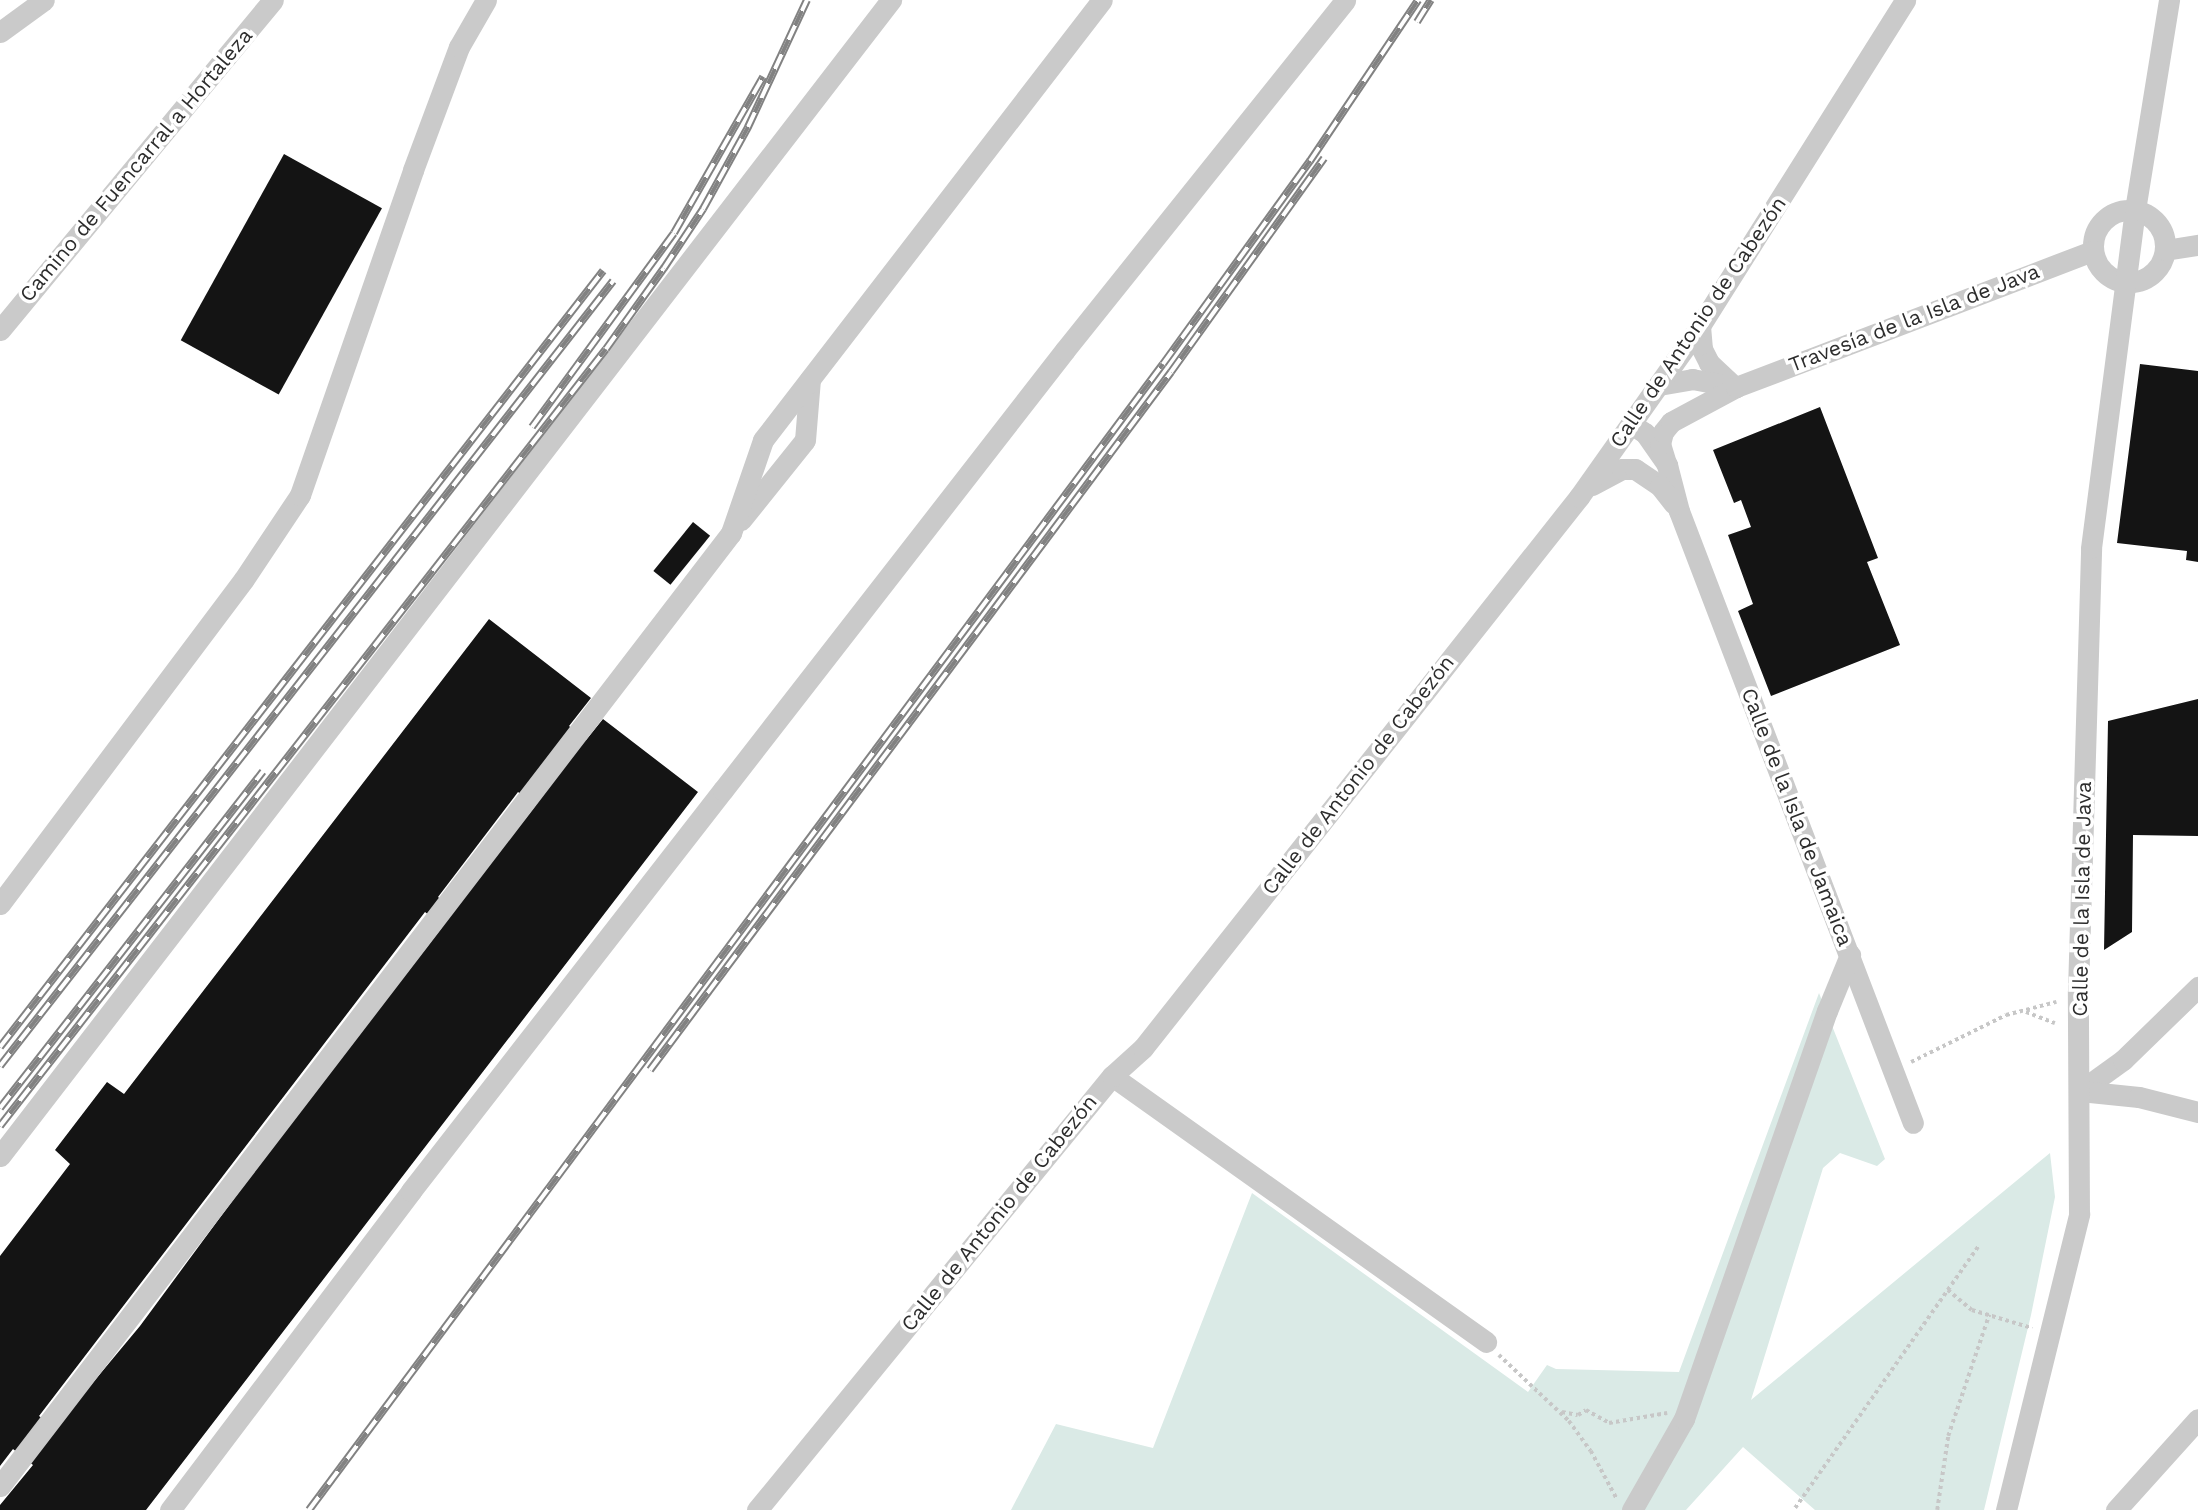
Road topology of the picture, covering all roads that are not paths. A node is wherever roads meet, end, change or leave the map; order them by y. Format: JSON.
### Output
{"nodes":[{"id":1,"x":44,"y":0,"type":"edge"},
{"id":2,"x":273,"y":0,"type":"edge"},
{"id":3,"x":486,"y":0,"type":"edge"},
{"id":4,"x":891,"y":0,"type":"edge"},
{"id":5,"x":1102,"y":0,"type":"edge"},
{"id":6,"x":1345,"y":0,"type":"edge"},
{"id":7,"x":1905,"y":0,"type":"edge"},
{"id":8,"x":2169,"y":0,"type":"edge"},
{"id":9,"x":0,"y":32,"type":"edge"},
{"id":10,"x":2135,"y":210,"type":"junction"},
{"id":11,"x":2198,"y":245,"type":"edge"},
{"id":12,"x":2165,"y":250,"type":"junction"},
{"id":13,"x":2093,"y":251,"type":"junction"},
{"id":14,"x":2124,"y":282,"type":"junction"},
{"id":15,"x":3,"y":324,"type":"edge"},
{"id":16,"x":1700,"y":326,"type":"junction"},
{"id":17,"x":810,"y":379,"type":"junction"},
{"id":18,"x":1659,"y":385,"type":"junction"},
{"id":19,"x":1736,"y":387,"type":"junction"},
{"id":20,"x":1632,"y":424,"type":"junction"},
{"id":21,"x":1667,"y":464,"type":"junction"},
{"id":22,"x":1584,"y":490,"type":"junction"},
{"id":23,"x":1679,"y":511,"type":"junction"},
{"id":24,"x":731,"y":533,"type":"junction"},
{"id":25,"x":0,"y":904,"type":"edge"},
{"id":26,"x":1850,"y":955,"type":"junction"},
{"id":27,"x":2198,"y":987,"type":"edge"},
{"id":28,"x":1112,"y":1076,"type":"junction"},
{"id":29,"x":2080,"y":1091,"type":"junction"},
{"id":30,"x":2198,"y":1112,"type":"edge"},
{"id":31,"x":1913,"y":1123,"type":"dead end"},
{"id":32,"x":0,"y":1156,"type":"edge"},
{"id":33,"x":1486,"y":1342,"type":"road end"},
{"id":34,"x":2198,"y":1419,"type":"edge"},
{"id":35,"x":0,"y":1486,"type":"edge"},
{"id":36,"x":170,"y":1510,"type":"edge"},
{"id":37,"x":757,"y":1510,"type":"edge"},
{"id":38,"x":1632,"y":1510,"type":"edge"},
{"id":39,"x":2006,"y":1510,"type":"edge"},
{"id":40,"x":2116,"y":1510,"type":"edge"}],
"edges":[{"from":1,"to":9,"type":"street"},
{"from":2,"to":15,"type":"street","name":"Camino de Fuencarral a Hortaleza"},
{"from":3,"to":25,"type":"street"},
{"from":4,"to":32,"type":"street"},
{"from":5,"to":17,"type":"street"},
{"from":6,"to":36,"type":"street"},
{"from":7,"to":16,"type":"street","name":"Calle de Antonio de Cabezón"},
{"from":8,"to":10,"type":"street","name":"Calle de la Isla de Java"},
{"from":10,"to":12,"type":"street"},
{"from":10,"to":13,"type":"street"},
{"from":10,"to":14,"type":"street","name":"Calle de la Isla de Java"},
{"from":11,"to":12,"type":"street"},
{"from":12,"to":14,"type":"street"},
{"from":13,"to":14,"type":"street"},
{"from":13,"to":19,"type":"street","name":"Travesía de la Isla de Java"},
{"from":14,"to":29,"type":"street","name":"Calle de la Isla de Java"},
{"from":16,"to":18,"type":"street","name":"Calle de Antonio de Cabezón"},
{"from":16,"to":19,"type":"street"},
{"from":17,"to":24,"type":"street"},
{"from":17,"to":24,"type":"street"},
{"from":18,"to":19,"type":"street"},
{"from":18,"to":20,"type":"street","name":"Calle de Antonio de Cabezón"},
{"from":19,"to":21,"type":"street","name":"Travesía de la Isla de Java"},
{"from":20,"to":21,"type":"street","name":"Calle de la Isla de Jamaica"},
{"from":20,"to":22,"type":"street","name":"Calle de Antonio de Cabezón"},
{"from":21,"to":23,"type":"street","name":"Calle de la Isla de Jamaica"},
{"from":22,"to":23,"type":"street","name":"Calle de la Isla de Jamaica"},
{"from":22,"to":28,"type":"street","name":"Calle de Antonio de Cabezón"},
{"from":23,"to":26,"type":"street","name":"Calle de la Isla de Jamaica"},
{"from":24,"to":35,"type":"street"},
{"from":26,"to":31,"type":"street","name":"Calle de la Isla de Jamaica"},
{"from":26,"to":38,"type":"street"},
{"from":27,"to":29,"type":"street"},
{"from":28,"to":33,"type":"street"},
{"from":28,"to":37,"type":"street","name":"Calle de Antonio de Cabezón"},
{"from":29,"to":30,"type":"street"},
{"from":29,"to":39,"type":"street","name":"Calle de la Isla de Java"},
{"from":34,"to":40,"type":"street"}]}
